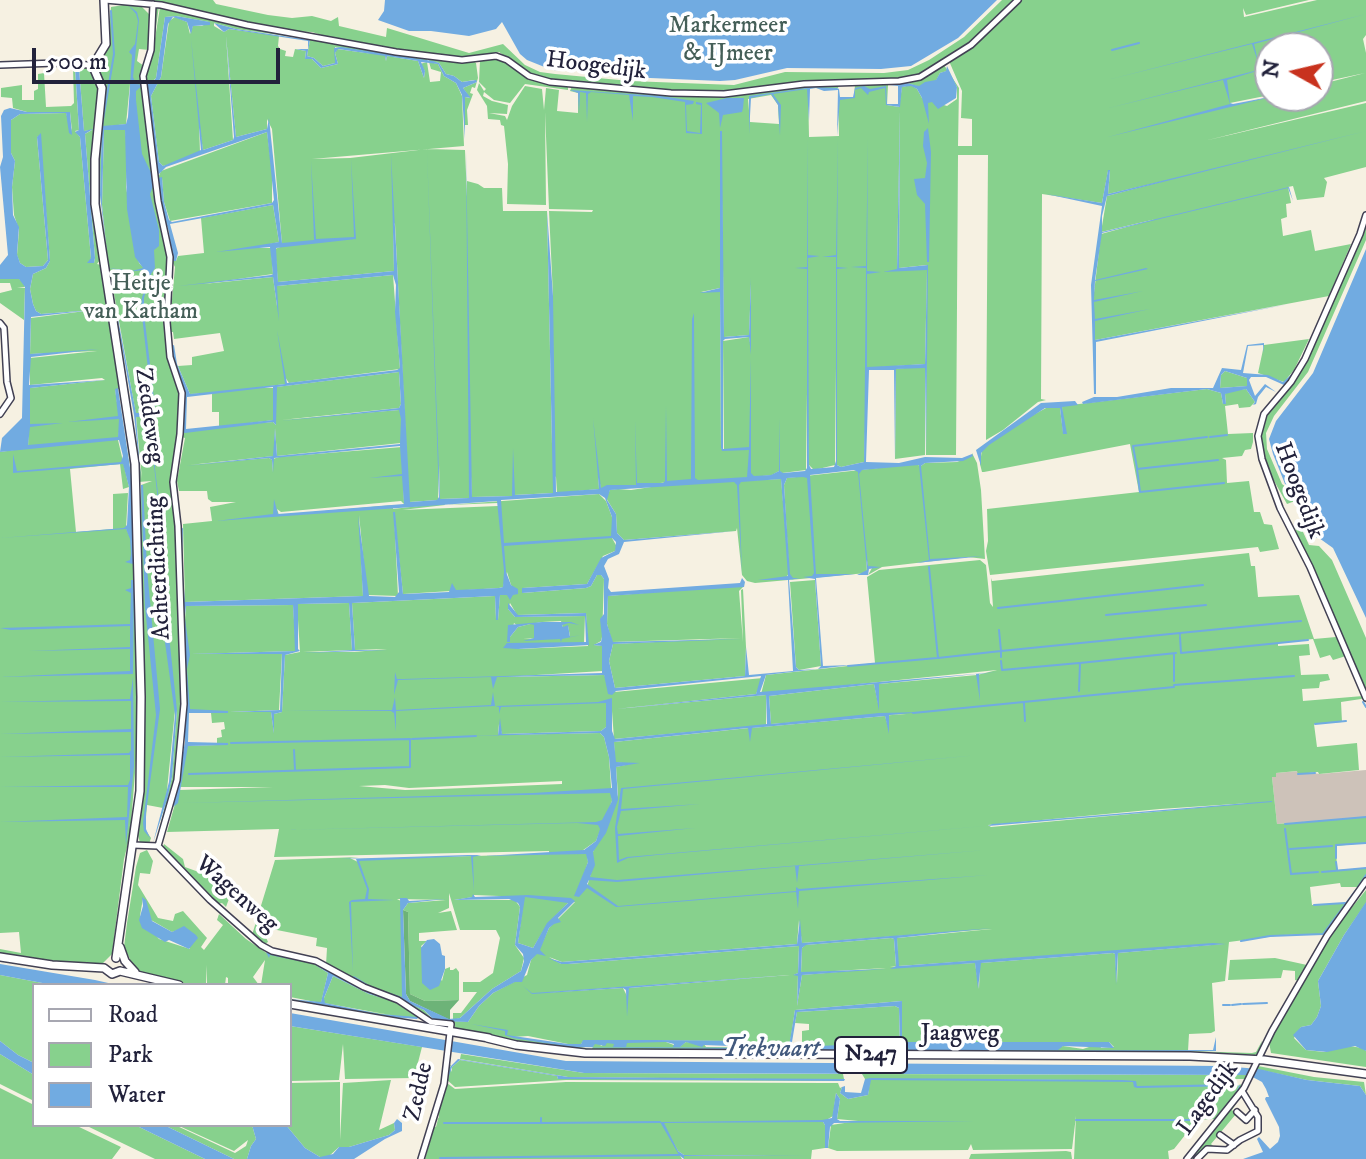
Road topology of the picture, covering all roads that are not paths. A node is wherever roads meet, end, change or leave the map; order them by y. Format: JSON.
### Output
{"nodes":[{"id":1,"x":105,"y":0,"type":"edge"},
{"id":2,"x":1018,"y":0,"type":"edge"},
{"id":3,"x":153,"y":4,"type":"junction"},
{"id":4,"x":0,"y":65,"type":"edge"},
{"id":5,"x":92,"y":65,"type":"junction"},
{"id":6,"x":1366,"y":215,"type":"edge"},
{"id":7,"x":0,"y":323,"type":"edge"},
{"id":8,"x":3,"y":369,"type":"edge"},
{"id":9,"x":0,"y":414,"type":"edge"},
{"id":10,"x":1366,"y":698,"type":"edge"},
{"id":11,"x":133,"y":845,"type":"junction"},
{"id":12,"x":158,"y":846,"type":"junction"},
{"id":13,"x":1366,"y":881,"type":"edge"},
{"id":14,"x":119,"y":941,"type":"junction"},
{"id":15,"x":0,"y":957,"type":"edge"},
{"id":16,"x":113,"y":964,"type":"junction"},
{"id":17,"x":135,"y":972,"type":"junction"},
{"id":18,"x":143,"y":976,"type":"junction"},
{"id":19,"x":171,"y":983,"type":"edge"},
{"id":20,"x":292,"y":1004,"type":"edge"},
{"id":21,"x":450,"y":1032,"type":"junction"},
{"id":22,"x":1259,"y":1062,"type":"junction"},
{"id":23,"x":1363,"y":1073,"type":"edge"},
{"id":24,"x":1242,"y":1091,"type":"junction"},
{"id":25,"x":1255,"y":1110,"type":"junction"},
{"id":26,"x":1237,"y":1112,"type":"dead end"},
{"id":27,"x":1220,"y":1135,"type":"dead end"},
{"id":28,"x":1234,"y":1145,"type":"junction"},
{"id":29,"x":421,"y":1159,"type":"edge"},
{"id":30,"x":1187,"y":1159,"type":"edge"},
{"id":31,"x":1197,"y":1159,"type":"edge"}],
"edges":[{"from":1,"to":3,"type":"street","name":"Hoogedijk"},
{"from":1,"to":5,"type":"main road"},
{"from":2,"to":3,"type":"street","name":"Hoogedijk"},
{"from":3,"to":12,"type":"street","name":"Achterdichting"},
{"from":4,"to":5,"type":"street"},
{"from":5,"to":11,"type":"main road","name":"Zeddeweg"},
{"from":6,"to":10,"type":"street","name":"Hoogedijk"},
{"from":7,"to":8,"type":"street"},
{"from":8,"to":9,"type":"street"},
{"from":11,"to":12,"type":"street"},
{"from":11,"to":14,"type":"main road","name":"Zeddeweg"},
{"from":11,"to":16,"type":"main road","name":"Zeddeweg"},
{"from":12,"to":21,"type":"street","name":"Wagenweg"},
{"from":13,"to":22,"type":"street"},
{"from":14,"to":16,"type":"main road","name":"Zeddeweg"},
{"from":14,"to":17,"type":"main road"},
{"from":15,"to":16,"type":"main road"},
{"from":16,"to":17,"type":"main road"},
{"from":16,"to":18,"type":"main road"},
{"from":17,"to":18,"type":"main road"},
{"from":18,"to":19,"type":"main road"},
{"from":20,"to":21,"type":"main road","number":"N247"},
{"from":21,"to":22,"type":"main road","name":"Jaagweg","number":"N247"},
{"from":21,"to":29,"type":"street","name":"Zedde"},
{"from":22,"to":23,"type":"main road","name":"Jaagweg","number":"N247"},
{"from":22,"to":24,"type":"street","name":"Lagedijk"},
{"from":24,"to":25,"type":"street"},
{"from":24,"to":30,"type":"street","name":"Lagedijk"},
{"from":25,"to":26,"type":"street"},
{"from":25,"to":28,"type":"street"},
{"from":27,"to":28,"type":"street"},
{"from":28,"to":31,"type":"street"}]}
